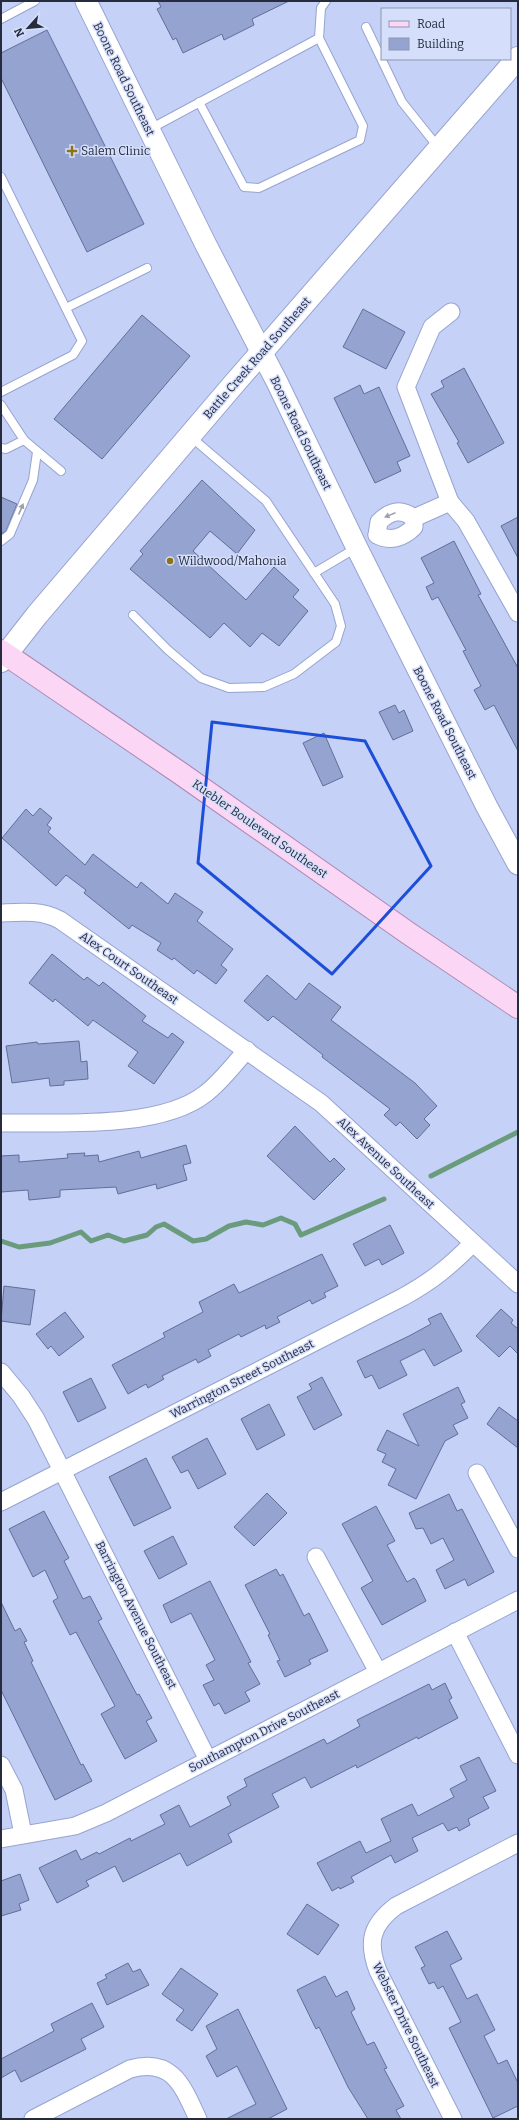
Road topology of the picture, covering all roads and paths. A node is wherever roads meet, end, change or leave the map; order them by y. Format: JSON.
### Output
{"nodes":[{"id":1,"x":36,"y":1,"type":"edge"},
{"id":2,"x":86,"y":1,"type":"edge"},
{"id":3,"x":326,"y":1,"type":"edge"},
{"id":4,"x":1,"y":19,"type":"edge"},
{"id":5,"x":366,"y":27,"type":"dead end"},
{"id":6,"x":318,"y":38,"type":"junction"},
{"id":7,"x":381,"y":58,"type":"edge"},
{"id":8,"x":518,"y":58,"type":"edge"},
{"id":9,"x":382,"y":60,"type":"edge"},
{"id":10,"x":199,"y":102,"type":"junction"},
{"id":11,"x":150,"y":129,"type":"junction"},
{"id":12,"x":439,"y":148,"type":"junction"},
{"id":13,"x":1,"y":177,"type":"edge"},
{"id":14,"x":147,"y":268,"type":"dead end"},
{"id":15,"x":66,"y":308,"type":"junction"},
{"id":16,"x":450,"y":312,"type":"dead end"},
{"id":17,"x":262,"y":352,"type":"junction"},
{"id":18,"x":1,"y":392,"type":"edge"},
{"id":19,"x":1,"y":405,"type":"edge"},
{"id":20,"x":191,"y":436,"type":"junction"},
{"id":21,"x":24,"y":440,"type":"junction"},
{"id":22,"x":1,"y":448,"type":"edge"},
{"id":23,"x":37,"y":452,"type":"junction"},
{"id":24,"x":61,"y":471,"type":"dead end"},
{"id":25,"x":450,"y":502,"type":"junction"},
{"id":26,"x":414,"y":518,"type":"junction"},
{"id":27,"x":377,"y":534,"type":"junction"},
{"id":28,"x":1,"y":542,"type":"edge"},
{"id":29,"x":357,"y":548,"type":"junction"},
{"id":30,"x":314,"y":573,"type":"junction"},
{"id":31,"x":518,"y":613,"type":"edge"},
{"id":32,"x":133,"y":614,"type":"dead end"},
{"id":33,"x":3,"y":656,"type":"edge"},
{"id":34,"x":518,"y":864,"type":"edge"},
{"id":35,"x":1,"y":913,"type":"edge"},
{"id":36,"x":518,"y":1007,"type":"edge"},
{"id":37,"x":247,"y":1050,"type":"junction"},
{"id":38,"x":1,"y":1123,"type":"edge"},
{"id":39,"x":473,"y":1243,"type":"junction"},
{"id":40,"x":518,"y":1284,"type":"edge"},
{"id":41,"x":1,"y":1372,"type":"edge"},
{"id":42,"x":63,"y":1470,"type":"junction"},
{"id":43,"x":477,"y":1473,"type":"dead end"},
{"id":44,"x":1,"y":1502,"type":"edge"},
{"id":45,"x":518,"y":1548,"type":"edge"},
{"id":46,"x":316,"y":1557,"type":"dead end"},
{"id":47,"x":518,"y":1600,"type":"edge"},
{"id":48,"x":455,"y":1632,"type":"junction"},
{"id":49,"x":378,"y":1672,"type":"junction"},
{"id":50,"x":518,"y":1755,"type":"edge"},
{"id":51,"x":208,"y":1760,"type":"junction"},
{"id":52,"x":1,"y":1765,"type":"edge"},
{"id":53,"x":23,"y":1834,"type":"junction"},
{"id":54,"x":1,"y":1839,"type":"edge"},
{"id":55,"x":518,"y":1843,"type":"edge"},
{"id":56,"x":33,"y":2119,"type":"edge"},
{"id":57,"x":198,"y":2119,"type":"edge"},
{"id":58,"x":453,"y":2119,"type":"edge"}],
"edges":[{"from":1,"to":4,"type":"lane"},
{"from":2,"to":11,"type":"street","name":"Boone Road Southeast"},
{"from":3,"to":6,"type":"lane"},
{"from":5,"to":7,"type":"lane"},
{"from":6,"to":10,"type":"lane"},
{"from":6,"to":10,"type":"lane"},
{"from":8,"to":12,"type":"main road","name":"Battle Creek Road Southeast"},
{"from":9,"to":12,"type":"lane"},
{"from":10,"to":11,"type":"lane"},
{"from":11,"to":17,"type":"street","name":"Boone Road Southeast"},
{"from":12,"to":17,"type":"main road","name":"Battle Creek Road Southeast"},
{"from":13,"to":15,"type":"lane"},
{"from":14,"to":15,"type":"lane"},
{"from":15,"to":18,"type":"lane"},
{"from":16,"to":25,"type":"street"},
{"from":17,"to":20,"type":"main road","name":"Battle Creek Road Southeast"},
{"from":17,"to":29,"type":"street","name":"Boone Road Southeast"},
{"from":19,"to":21,"type":"lane"},
{"from":20,"to":30,"type":"lane"},
{"from":20,"to":33,"type":"main road","name":"Battle Creek Road Southeast"},
{"from":21,"to":22,"type":"lane"},
{"from":21,"to":23,"type":"lane"},
{"from":23,"to":24,"type":"lane"},
{"from":28,"to":23,"type":"lane","one_way":true},
{"from":25,"to":26,"type":"street"},
{"from":25,"to":31,"type":"street"},
{"from":26,"to":27,"type":"street"},
{"from":26,"to":27,"type":"street","one_way":true},
{"from":27,"to":29,"type":"street"},
{"from":29,"to":30,"type":"lane"},
{"from":29,"to":34,"type":"street","name":"Boone Road Southeast"},
{"from":30,"to":32,"type":"lane"},
{"from":33,"to":36,"type":"main road","name":"Kuebler Boulevard Southeast"},
{"from":35,"to":37,"type":"street","name":"Alex Court Southeast"},
{"from":37,"to":38,"type":"street"},
{"from":37,"to":39,"type":"street","name":"Alex Avenue Southeast"},
{"from":39,"to":40,"type":"street","name":"Alex Avenue Southeast"},
{"from":39,"to":42,"type":"street","name":"Warrington Street Southeast"},
{"from":41,"to":42,"type":"street","name":"Barrington Avenue Southeast"},
{"from":42,"to":44,"type":"street","name":"Warrington Street Southeast"},
{"from":42,"to":51,"type":"street","name":"Barrington Avenue Southeast"},
{"from":43,"to":45,"type":"street"},
{"from":46,"to":49,"type":"street"},
{"from":47,"to":48,"type":"street","name":"Southampton Drive Southeast"},
{"from":48,"to":49,"type":"street","name":"Southampton Drive Southeast"},
{"from":48,"to":50,"type":"street"},
{"from":49,"to":51,"type":"street","name":"Southampton Drive Southeast"},
{"from":51,"to":53,"type":"street","name":"Southampton Drive Southeast"},
{"from":52,"to":53,"type":"street"},
{"from":53,"to":54,"type":"street","name":"Southampton Drive Southeast"},
{"from":55,"to":58,"type":"street","name":"Webster Drive Southeast"},
{"from":56,"to":57,"type":"street"}]}
